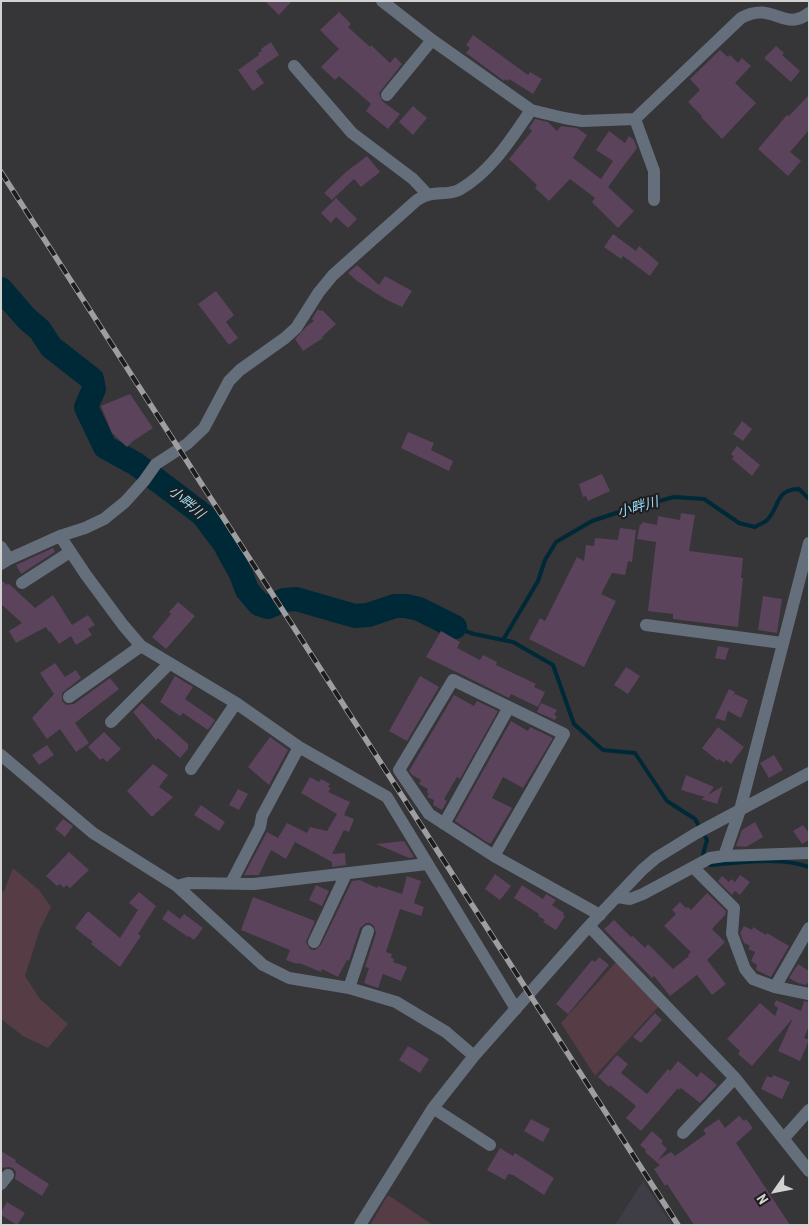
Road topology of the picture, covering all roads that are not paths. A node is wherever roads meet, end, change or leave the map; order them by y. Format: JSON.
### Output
{"nodes":[{"id":1,"x":382,"y":1,"type":"edge"},
{"id":2,"x":809,"y":13,"type":"edge"},
{"id":3,"x":432,"y":40,"type":"junction"},
{"id":4,"x":294,"y":66,"type":"dead end"},
{"id":5,"x":387,"y":96,"type":"dead end"},
{"id":6,"x":532,"y":110,"type":"junction"},
{"id":7,"x":635,"y":119,"type":"junction"},
{"id":8,"x":428,"y":194,"type":"junction"},
{"id":9,"x":654,"y":200,"type":"dead end"},
{"id":10,"x":60,"y":536,"type":"junction"},
{"id":11,"x":809,"y":543,"type":"edge"},
{"id":12,"x":1,"y":547,"type":"edge"},
{"id":13,"x":70,"y":552,"type":"junction"},
{"id":14,"x":5,"y":562,"type":"edge"},
{"id":15,"x":22,"y":583,"type":"dead end"},
{"id":16,"x":646,"y":625,"type":"dead end"},
{"id":17,"x":782,"y":643,"type":"junction"},
{"id":18,"x":141,"y":646,"type":"junction"},
{"id":19,"x":170,"y":663,"type":"junction"},
{"id":20,"x":70,"y":697,"type":"dead end"},
{"id":21,"x":236,"y":703,"type":"junction"},
{"id":22,"x":509,"y":707,"type":"junction"},
{"id":23,"x":111,"y":722,"type":"dead end"},
{"id":24,"x":299,"y":747,"type":"junction"},
{"id":25,"x":1,"y":755,"type":"edge"},
{"id":26,"x":191,"y":769,"type":"dead end"},
{"id":27,"x":809,"y":773,"type":"edge"},
{"id":28,"x":740,"y":810,"type":"junction"},
{"id":29,"x":444,"y":824,"type":"junction"},
{"id":30,"x":809,"y":853,"type":"edge"},
{"id":31,"x":494,"y":856,"type":"junction"},
{"id":32,"x":724,"y":856,"type":"junction"},
{"id":33,"x":702,"y":862,"type":"junction"},
{"id":34,"x":426,"y":864,"type":"junction"},
{"id":35,"x":346,"y":874,"type":"junction"},
{"id":36,"x":230,"y":884,"type":"junction"},
{"id":37,"x":177,"y":886,"type":"junction"},
{"id":38,"x":617,"y":897,"type":"junction"},
{"id":39,"x":600,"y":915,"type":"junction"},
{"id":40,"x":590,"y":926,"type":"junction"},
{"id":41,"x":809,"y":928,"type":"edge"},
{"id":42,"x":368,"y":931,"type":"dead end"},
{"id":43,"x":314,"y":942,"type":"dead end"},
{"id":44,"x":775,"y":987,"type":"junction"},
{"id":45,"x":348,"y":988,"type":"junction"},
{"id":46,"x":809,"y":994,"type":"edge"},
{"id":47,"x":516,"y":1009,"type":"junction"},
{"id":48,"x":474,"y":1056,"type":"junction"},
{"id":49,"x":735,"y":1078,"type":"junction"},
{"id":50,"x":433,"y":1108,"type":"junction"},
{"id":51,"x":809,"y":1110,"type":"edge"},
{"id":52,"x":683,"y":1133,"type":"dead end"},
{"id":53,"x":784,"y":1138,"type":"junction"},
{"id":54,"x":490,"y":1145,"type":"dead end"},
{"id":55,"x":809,"y":1171,"type":"edge"},
{"id":56,"x":360,"y":1225,"type":"edge"}],
"edges":[{"from":1,"to":3,"type":"street"},
{"from":2,"to":7,"type":"street"},
{"from":3,"to":5,"type":"street"},
{"from":3,"to":6,"type":"street"},
{"from":4,"to":8,"type":"street"},
{"from":6,"to":7,"type":"street"},
{"from":6,"to":8,"type":"street"},
{"from":7,"to":9,"type":"street"},
{"from":8,"to":10,"type":"street"},
{"from":10,"to":13,"type":"street"},
{"from":10,"to":14,"type":"street"},
{"from":11,"to":17,"type":"street"},
{"from":12,"to":14,"type":"street"},
{"from":13,"to":15,"type":"street"},
{"from":13,"to":18,"type":"street"},
{"from":16,"to":17,"type":"street"},
{"from":17,"to":28,"type":"street"},
{"from":18,"to":19,"type":"street"},
{"from":18,"to":20,"type":"street"},
{"from":19,"to":21,"type":"street"},
{"from":19,"to":23,"type":"street"},
{"from":21,"to":24,"type":"street"},
{"from":21,"to":26,"type":"street"},
{"from":22,"to":29,"type":"street"},
{"from":22,"to":29,"type":"street"},
{"from":22,"to":31,"type":"street"},
{"from":24,"to":34,"type":"street"},
{"from":24,"to":36,"type":"street"},
{"from":25,"to":37,"type":"street"},
{"from":27,"to":28,"type":"street"},
{"from":28,"to":32,"type":"street"},
{"from":28,"to":38,"type":"street"},
{"from":29,"to":31,"type":"street"},
{"from":30,"to":32,"type":"street"},
{"from":31,"to":39,"type":"street"},
{"from":32,"to":33,"type":"street"},
{"from":33,"to":38,"type":"street"},
{"from":33,"to":44,"type":"street"},
{"from":34,"to":35,"type":"street"},
{"from":34,"to":47,"type":"street"},
{"from":35,"to":36,"type":"street"},
{"from":35,"to":43,"type":"street"},
{"from":36,"to":37,"type":"street"},
{"from":37,"to":45,"type":"street"},
{"from":38,"to":39,"type":"street"},
{"from":39,"to":40,"type":"street"},
{"from":40,"to":47,"type":"street"},
{"from":40,"to":49,"type":"street"},
{"from":41,"to":44,"type":"street"},
{"from":42,"to":45,"type":"street"},
{"from":44,"to":46,"type":"street"},
{"from":45,"to":48,"type":"street"},
{"from":47,"to":48,"type":"street"},
{"from":48,"to":50,"type":"street"},
{"from":49,"to":52,"type":"street"},
{"from":49,"to":53,"type":"street"},
{"from":50,"to":54,"type":"street"},
{"from":50,"to":56,"type":"street"},
{"from":51,"to":53,"type":"street"},
{"from":53,"to":55,"type":"street"}]}
